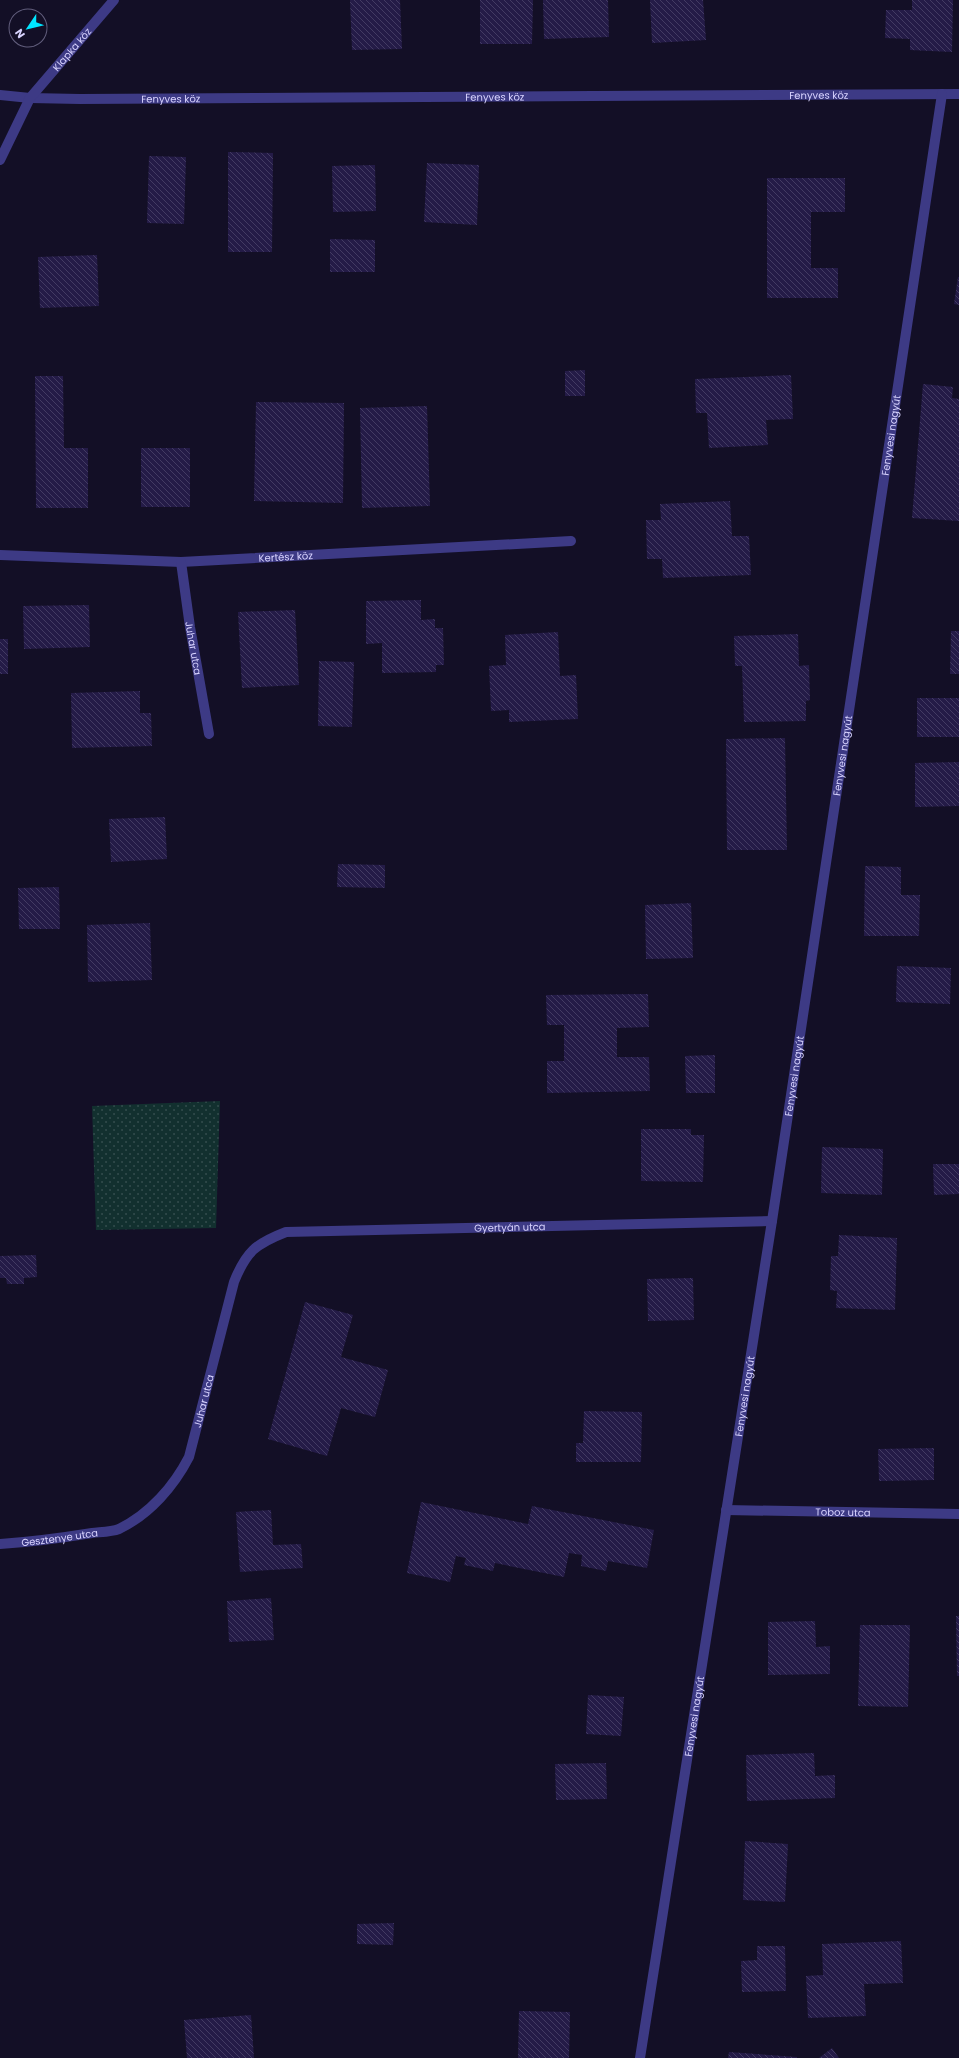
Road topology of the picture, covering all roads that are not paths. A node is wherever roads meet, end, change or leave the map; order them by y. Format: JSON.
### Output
{"nodes":[{"id":1,"x":114,"y":0,"type":"edge"},
{"id":2,"x":942,"y":94,"type":"junction"},
{"id":3,"x":959,"y":94,"type":"edge"},
{"id":4,"x":0,"y":95,"type":"edge"},
{"id":5,"x":30,"y":98,"type":"junction"},
{"id":6,"x":0,"y":160,"type":"edge"},
{"id":7,"x":571,"y":541,"type":"dead end"},
{"id":8,"x":0,"y":555,"type":"edge"},
{"id":9,"x":181,"y":562,"type":"junction"},
{"id":10,"x":209,"y":734,"type":"dead end"},
{"id":11,"x":772,"y":1221,"type":"junction"},
{"id":12,"x":252,"y":1249,"type":"joint"},
{"id":13,"x":726,"y":1510,"type":"junction"},
{"id":14,"x":959,"y":1514,"type":"edge"},
{"id":15,"x":118,"y":1529,"type":"joint"},
{"id":16,"x":0,"y":1544,"type":"edge"},
{"id":17,"x":640,"y":2058,"type":"edge"}],
"edges":[{"from":1,"to":5,"type":"street","name":"Klapka köz"},
{"from":2,"to":3,"type":"street","name":"Fenyves köz"},
{"from":2,"to":5,"type":"street","name":"Fenyves köz"},
{"from":2,"to":11,"type":"street","name":"Fenyvesi nagyút"},
{"from":4,"to":5,"type":"street","name":"Fenyves köz"},
{"from":5,"to":6,"type":"street","name":"Klapka köz"},
{"from":7,"to":9,"type":"street","name":"Kertész köz"},
{"from":8,"to":9,"type":"street","name":"Kertész köz"},
{"from":9,"to":10,"type":"street","name":"Juhar utca"},
{"from":11,"to":12,"type":"street","name":"Gyertyán utca"},
{"from":11,"to":13,"type":"street","name":"Fenyvesi nagyút"},
{"from":12,"to":15,"type":"street","name":"Juhar utca"},
{"from":13,"to":14,"type":"street","name":"Toboz utca"},
{"from":13,"to":17,"type":"street","name":"Fenyvesi nagyút"},
{"from":15,"to":16,"type":"street","name":"Gesztenye utca"}]}
